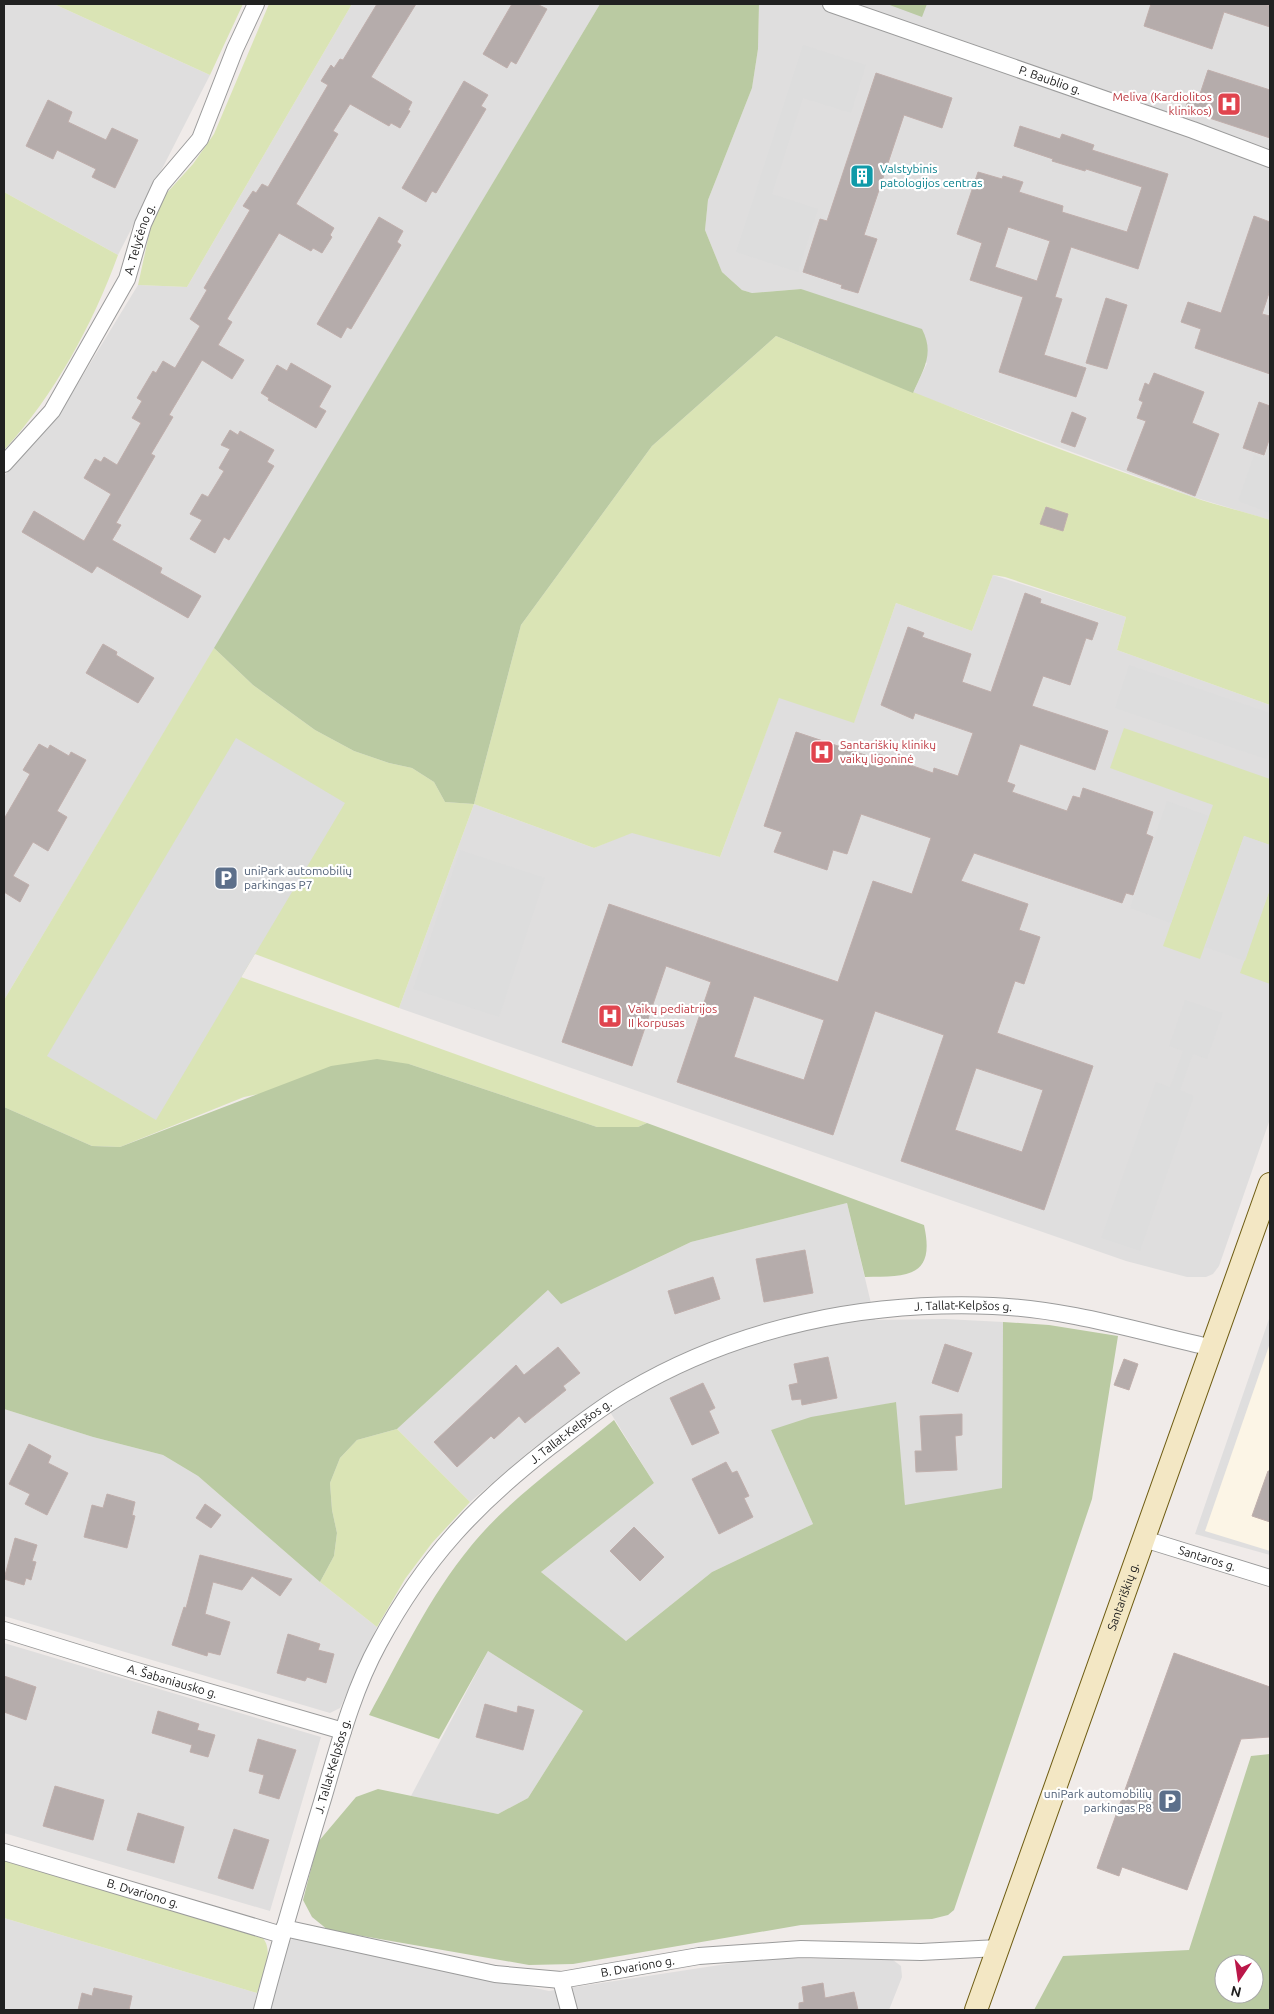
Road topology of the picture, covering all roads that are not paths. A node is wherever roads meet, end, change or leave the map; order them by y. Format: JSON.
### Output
{"nodes":[{"id":1,"x":256,"y":4,"type":"edge"},
{"id":2,"x":831,"y":4,"type":"edge"},
{"id":3,"x":1270,"y":159,"type":"edge"},
{"id":4,"x":4,"y":464,"type":"edge"},
{"id":5,"x":1270,"y":1184,"type":"edge"},
{"id":6,"x":1213,"y":1348,"type":"junction"},
{"id":7,"x":1144,"y":1539,"type":"junction"},
{"id":8,"x":1270,"y":1578,"type":"edge"},
{"id":9,"x":4,"y":1630,"type":"edge"},
{"id":10,"x":343,"y":1731,"type":"junction"},
{"id":11,"x":4,"y":1852,"type":"edge"},
{"id":12,"x":283,"y":1932,"type":"junction"},
{"id":13,"x":998,"y":1948,"type":"junction"},
{"id":14,"x":561,"y":1980,"type":"junction"},
{"id":15,"x":262,"y":2010,"type":"edge"},
{"id":16,"x":569,"y":2010,"type":"edge"},
{"id":17,"x":976,"y":2010,"type":"edge"}],
"edges":[{"from":1,"to":4,"type":"street","name":"A. Telyčėno g."},
{"from":2,"to":3,"type":"street","name":"P. Baublio g."},
{"from":5,"to":6,"type":"main road","name":"Santariškių g."},
{"from":6,"to":7,"type":"main road","name":"Santariškių g."},
{"from":6,"to":10,"type":"street","name":"J. Tallat-Kelpšos g."},
{"from":7,"to":8,"type":"street","name":"Santaros g."},
{"from":7,"to":13,"type":"main road","name":"Santariškių g."},
{"from":9,"to":10,"type":"street","name":"A. Šabaniausko g."},
{"from":10,"to":12,"type":"street","name":"J. Tallat-Kelpšos g."},
{"from":11,"to":12,"type":"street","name":"B. Dvariono g."},
{"from":12,"to":14,"type":"street","name":"B. Dvariono g."},
{"from":12,"to":15,"type":"street","name":"J. Tallat-Kelpšos g."},
{"from":13,"to":14,"type":"street","name":"B. Dvariono g."},
{"from":13,"to":17,"type":"main road","name":"Santariškių g."},
{"from":14,"to":16,"type":"street"}]}
